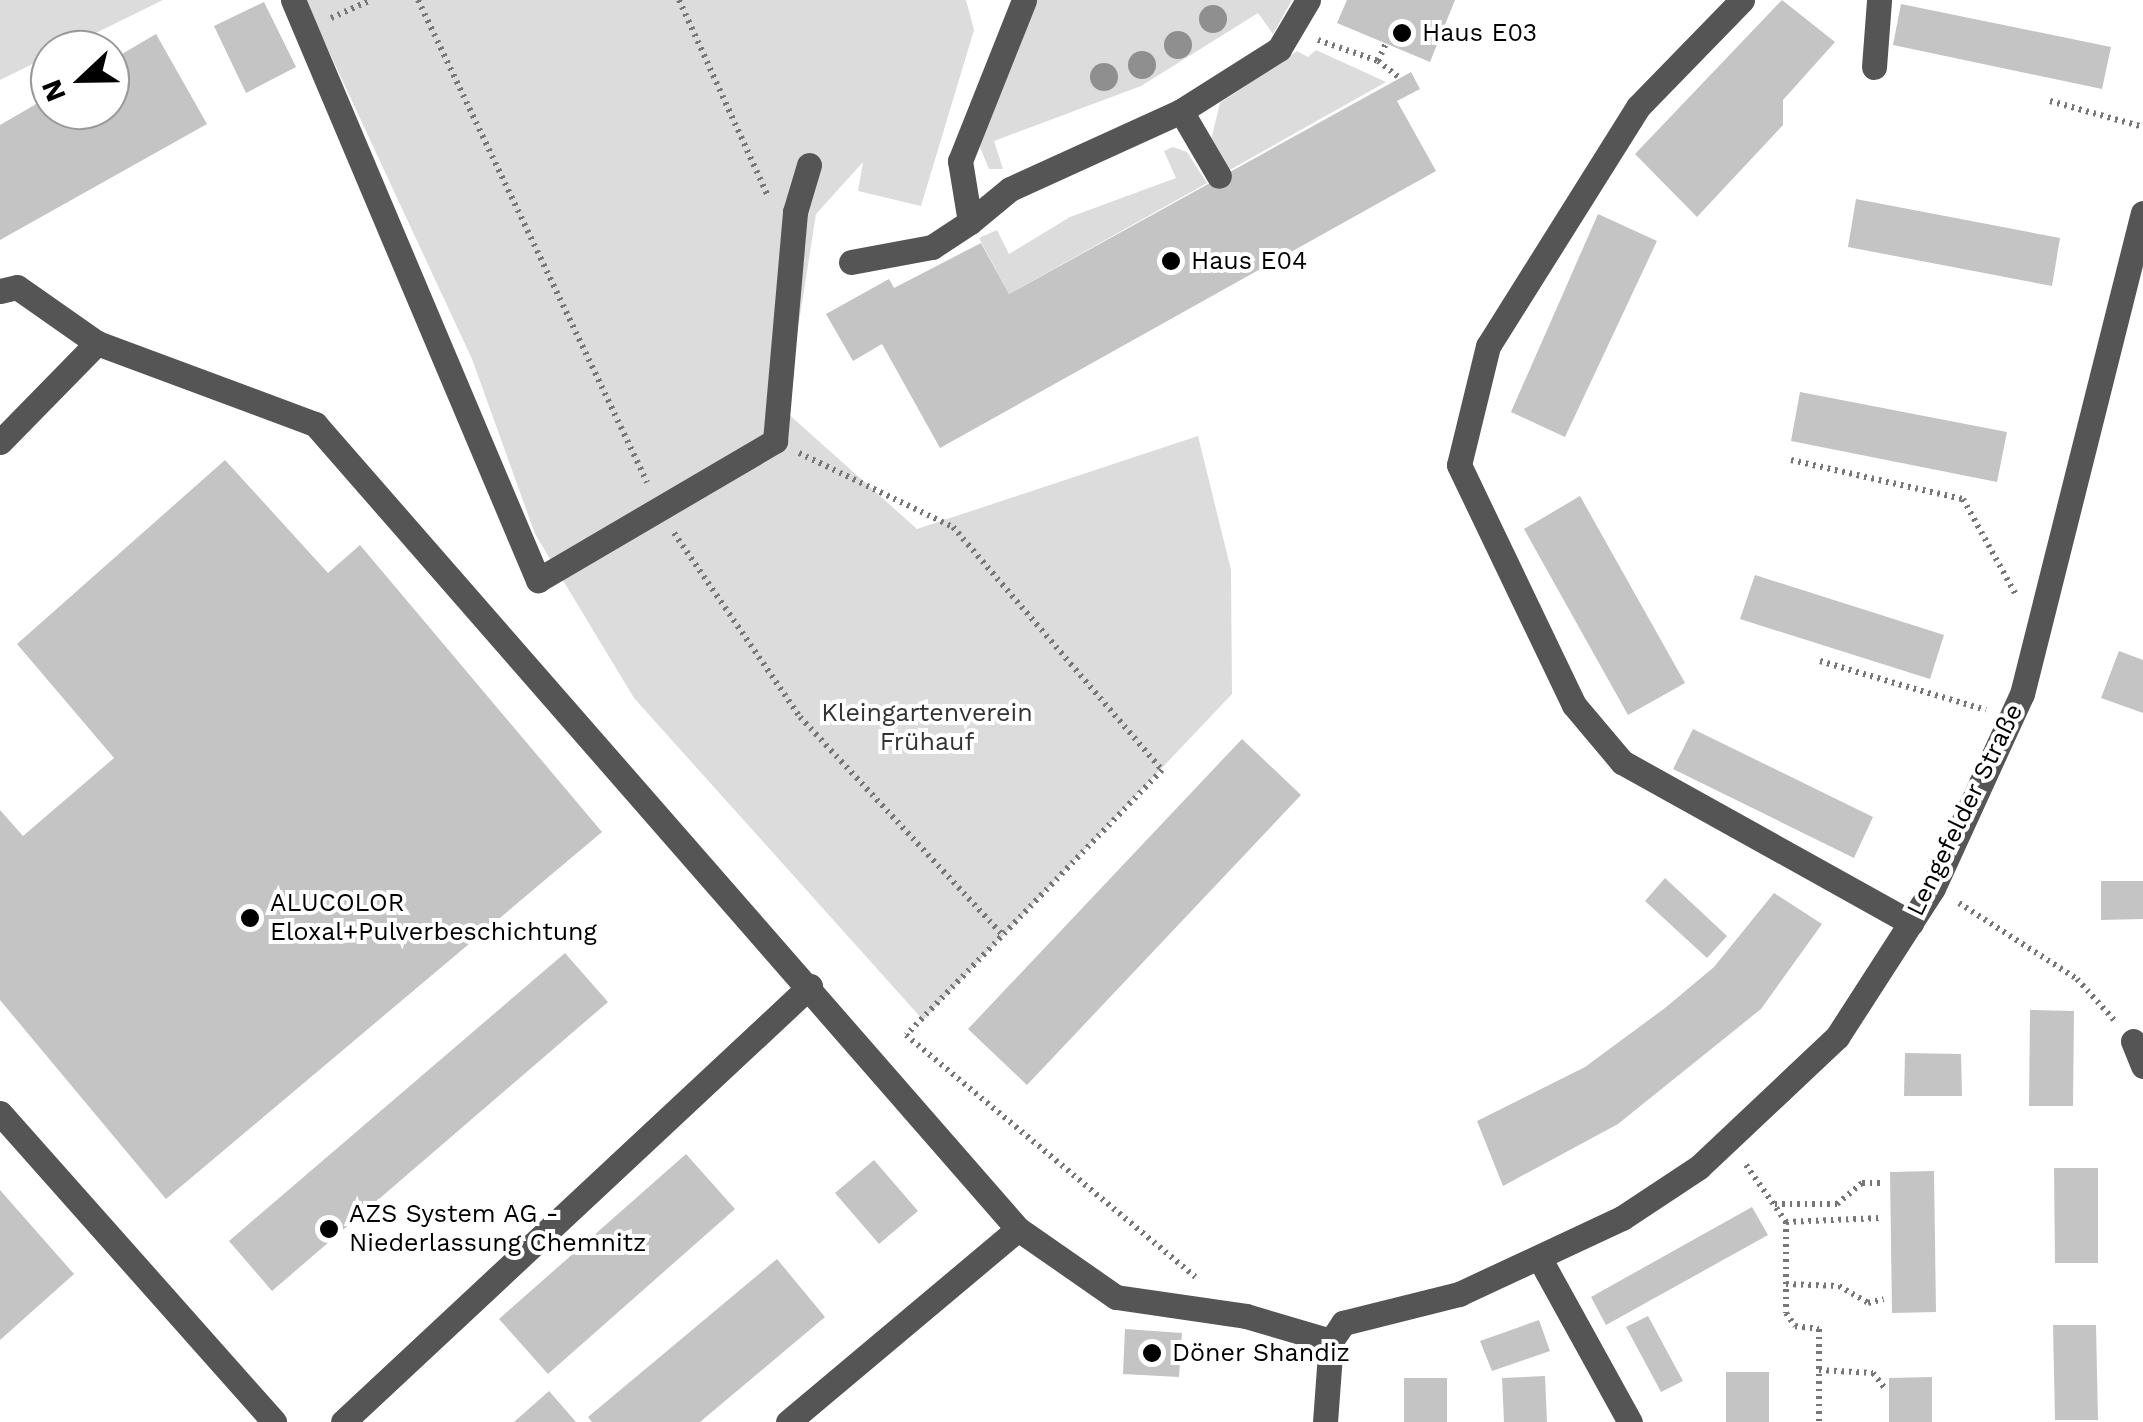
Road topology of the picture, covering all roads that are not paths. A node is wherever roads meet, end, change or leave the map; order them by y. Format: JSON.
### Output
{"nodes":[{"id":1,"x":292,"y":0,"type":"edge"},
{"id":2,"x":1024,"y":0,"type":"edge"},
{"id":3,"x":1308,"y":0,"type":"edge"},
{"id":4,"x":1742,"y":0,"type":"edge"},
{"id":5,"x":1879,"y":0,"type":"edge"},
{"id":6,"x":1874,"y":67,"type":"dead end"},
{"id":7,"x":1181,"y":112,"type":"junction"},
{"id":8,"x":809,"y":165,"type":"dead end"},
{"id":9,"x":1219,"y":176,"type":"dead end"},
{"id":10,"x":2143,"y":213,"type":"edge"},
{"id":11,"x":970,"y":222,"type":"junction"},
{"id":12,"x":852,"y":262,"type":"dead end"},
{"id":13,"x":0,"y":291,"type":"edge"},
{"id":14,"x":97,"y":343,"type":"junction"},
{"id":15,"x":0,"y":442,"type":"edge"},
{"id":16,"x":1911,"y":923,"type":"junction"},
{"id":17,"x":810,"y":986,"type":"junction"},
{"id":18,"x":2132,"y":1041,"type":"road end"},
{"id":19,"x":2143,"y":1066,"type":"edge"},
{"id":20,"x":0,"y":1113,"type":"edge"},
{"id":21,"x":1018,"y":1229,"type":"junction"},
{"id":22,"x":1541,"y":1261,"type":"junction"},
{"id":23,"x":1331,"y":1341,"type":"junction"},
{"id":24,"x":274,"y":1422,"type":"edge"},
{"id":25,"x":343,"y":1422,"type":"edge"},
{"id":26,"x":788,"y":1422,"type":"edge"},
{"id":27,"x":1325,"y":1422,"type":"edge"},
{"id":28,"x":1630,"y":1422,"type":"edge"}],
"edges":[{"from":1,"to":8,"type":"street"},
{"from":2,"to":11,"type":"street"},
{"from":3,"to":7,"type":"street"},
{"from":4,"to":16,"type":"street"},
{"from":5,"to":6,"type":"street"},
{"from":7,"to":9,"type":"street"},
{"from":7,"to":11,"type":"street"},
{"from":10,"to":16,"type":"street","name":"Lengefelder Straße"},
{"from":11,"to":12,"type":"street"},
{"from":13,"to":14,"type":"street"},
{"from":14,"to":15,"type":"street"},
{"from":14,"to":17,"type":"street"},
{"from":16,"to":22,"type":"street","name":"Lengefelder Straße"},
{"from":17,"to":21,"type":"street"},
{"from":17,"to":25,"type":"street"},
{"from":18,"to":19,"type":"street"},
{"from":20,"to":24,"type":"street"},
{"from":21,"to":23,"type":"street"},
{"from":21,"to":26,"type":"street"},
{"from":22,"to":23,"type":"street","name":"Lengefelder Straße"},
{"from":22,"to":28,"type":"street"},
{"from":23,"to":27,"type":"street"}]}
